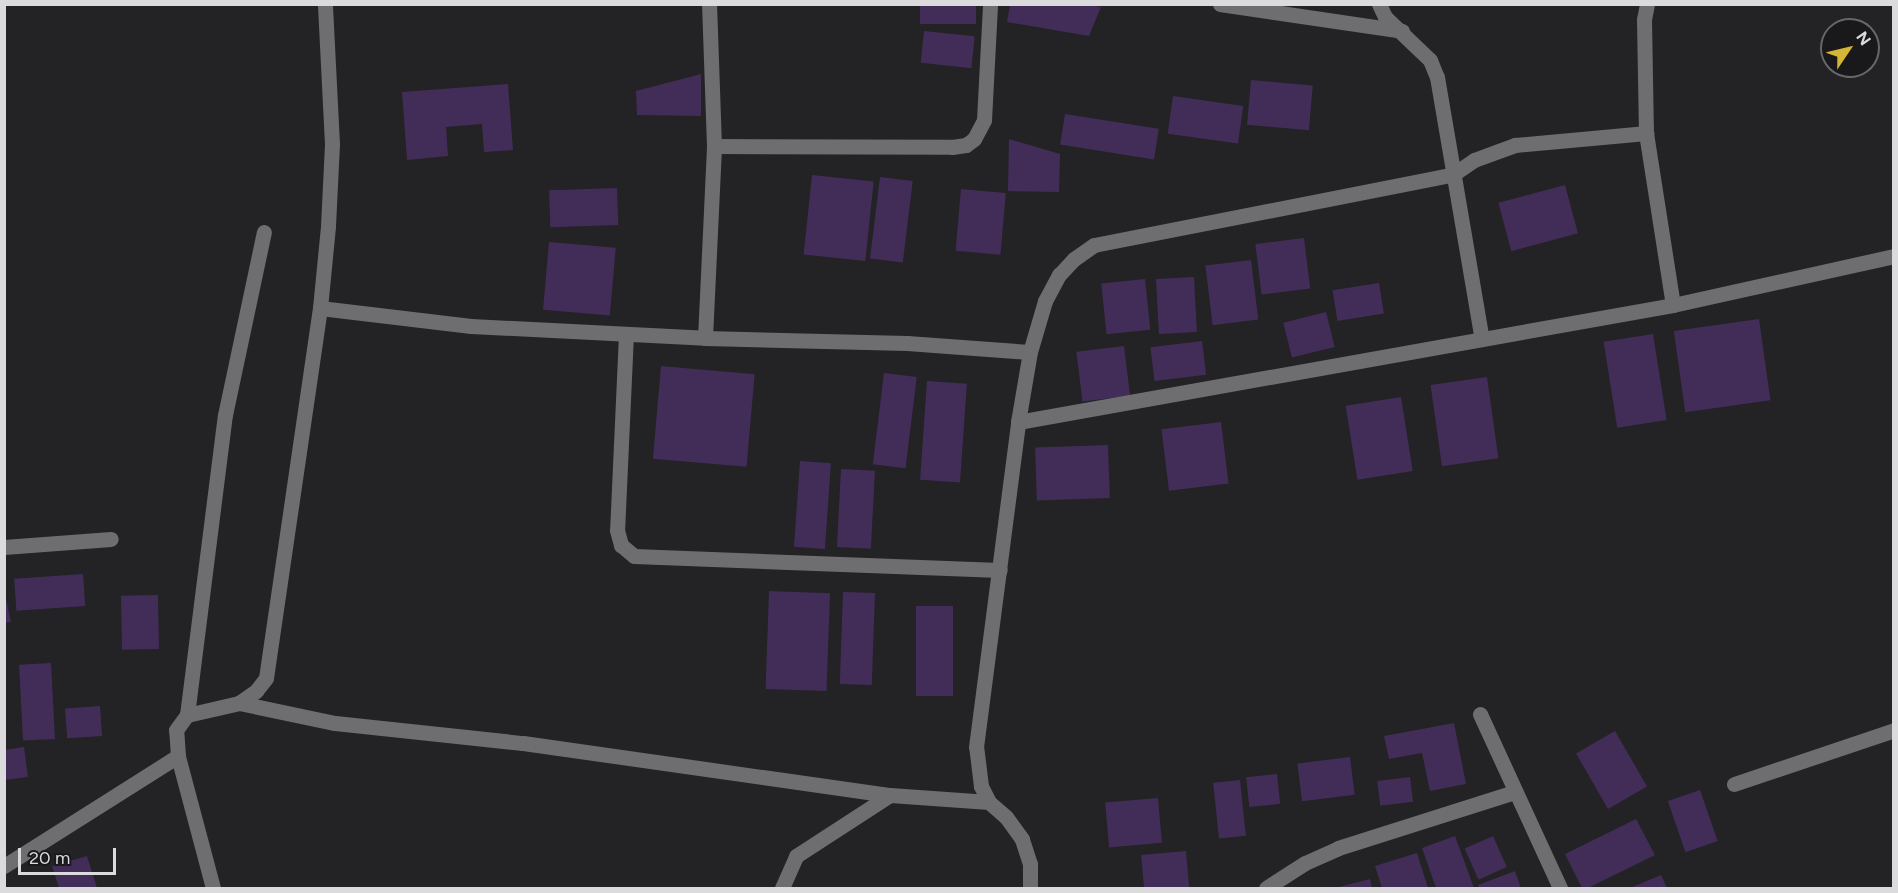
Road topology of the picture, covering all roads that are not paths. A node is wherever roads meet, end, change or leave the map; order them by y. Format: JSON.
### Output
{"nodes":[{"id":1,"x":325,"y":4,"type":"edge"},
{"id":2,"x":709,"y":4,"type":"edge"},
{"id":3,"x":990,"y":4,"type":"edge"},
{"id":4,"x":1220,"y":4,"type":"edge"},
{"id":5,"x":1379,"y":4,"type":"edge"},
{"id":6,"x":1647,"y":4,"type":"edge"},
{"id":7,"x":1402,"y":31,"type":"junction"},
{"id":8,"x":1646,"y":133,"type":"junction"},
{"id":9,"x":714,"y":146,"type":"junction"},
{"id":10,"x":1452,"y":175,"type":"junction"},
{"id":11,"x":264,"y":232,"type":"dead end"},
{"id":12,"x":1893,"y":256,"type":"edge"},
{"id":13,"x":1673,"y":305,"type":"junction"},
{"id":14,"x":320,"y":308,"type":"junction"},
{"id":15,"x":626,"y":334,"type":"junction"},
{"id":16,"x":705,"y":338,"type":"junction"},
{"id":17,"x":1482,"y":339,"type":"junction"},
{"id":18,"x":1030,"y":352,"type":"junction"},
{"id":19,"x":1018,"y":422,"type":"junction"},
{"id":20,"x":111,"y":539,"type":"dead end"},
{"id":21,"x":4,"y":548,"type":"edge"},
{"id":22,"x":1000,"y":570,"type":"junction"},
{"id":23,"x":239,"y":703,"type":"junction"},
{"id":24,"x":1480,"y":714,"type":"dead end"},
{"id":25,"x":187,"y":715,"type":"junction"},
{"id":26,"x":1893,"y":730,"type":"edge"},
{"id":27,"x":178,"y":756,"type":"junction"},
{"id":28,"x":1734,"y":784,"type":"dead end"},
{"id":29,"x":1515,"y":792,"type":"junction"},
{"id":30,"x":891,"y":795,"type":"junction"},
{"id":31,"x":988,"y":802,"type":"junction"},
{"id":32,"x":4,"y":866,"type":"edge"},
{"id":33,"x":213,"y":888,"type":"edge"},
{"id":34,"x":782,"y":888,"type":"edge"},
{"id":35,"x":1030,"y":888,"type":"edge"},
{"id":36,"x":1266,"y":888,"type":"edge"},
{"id":37,"x":1560,"y":888,"type":"edge"}],
"edges":[{"from":1,"to":14,"type":"street"},
{"from":2,"to":9,"type":"street"},
{"from":3,"to":9,"type":"street"},
{"from":4,"to":7,"type":"street"},
{"from":5,"to":7,"type":"street"},
{"from":6,"to":8,"type":"street"},
{"from":7,"to":10,"type":"street"},
{"from":8,"to":10,"type":"street"},
{"from":8,"to":13,"type":"street"},
{"from":9,"to":16,"type":"street"},
{"from":10,"to":17,"type":"street"},
{"from":10,"to":18,"type":"street"},
{"from":11,"to":25,"type":"street"},
{"from":12,"to":13,"type":"street"},
{"from":13,"to":17,"type":"street"},
{"from":14,"to":15,"type":"street"},
{"from":14,"to":23,"type":"street"},
{"from":15,"to":16,"type":"street"},
{"from":15,"to":22,"type":"street"},
{"from":16,"to":18,"type":"street"},
{"from":17,"to":19,"type":"street"},
{"from":18,"to":19,"type":"street"},
{"from":19,"to":22,"type":"street"},
{"from":20,"to":21,"type":"street"},
{"from":22,"to":31,"type":"street"},
{"from":23,"to":25,"type":"street"},
{"from":23,"to":30,"type":"street"},
{"from":24,"to":29,"type":"street"},
{"from":25,"to":27,"type":"street"},
{"from":26,"to":28,"type":"street"},
{"from":27,"to":32,"type":"street"},
{"from":27,"to":33,"type":"street"},
{"from":29,"to":36,"type":"street"},
{"from":29,"to":37,"type":"street"},
{"from":30,"to":31,"type":"street"},
{"from":30,"to":34,"type":"street"},
{"from":31,"to":35,"type":"street"}]}
